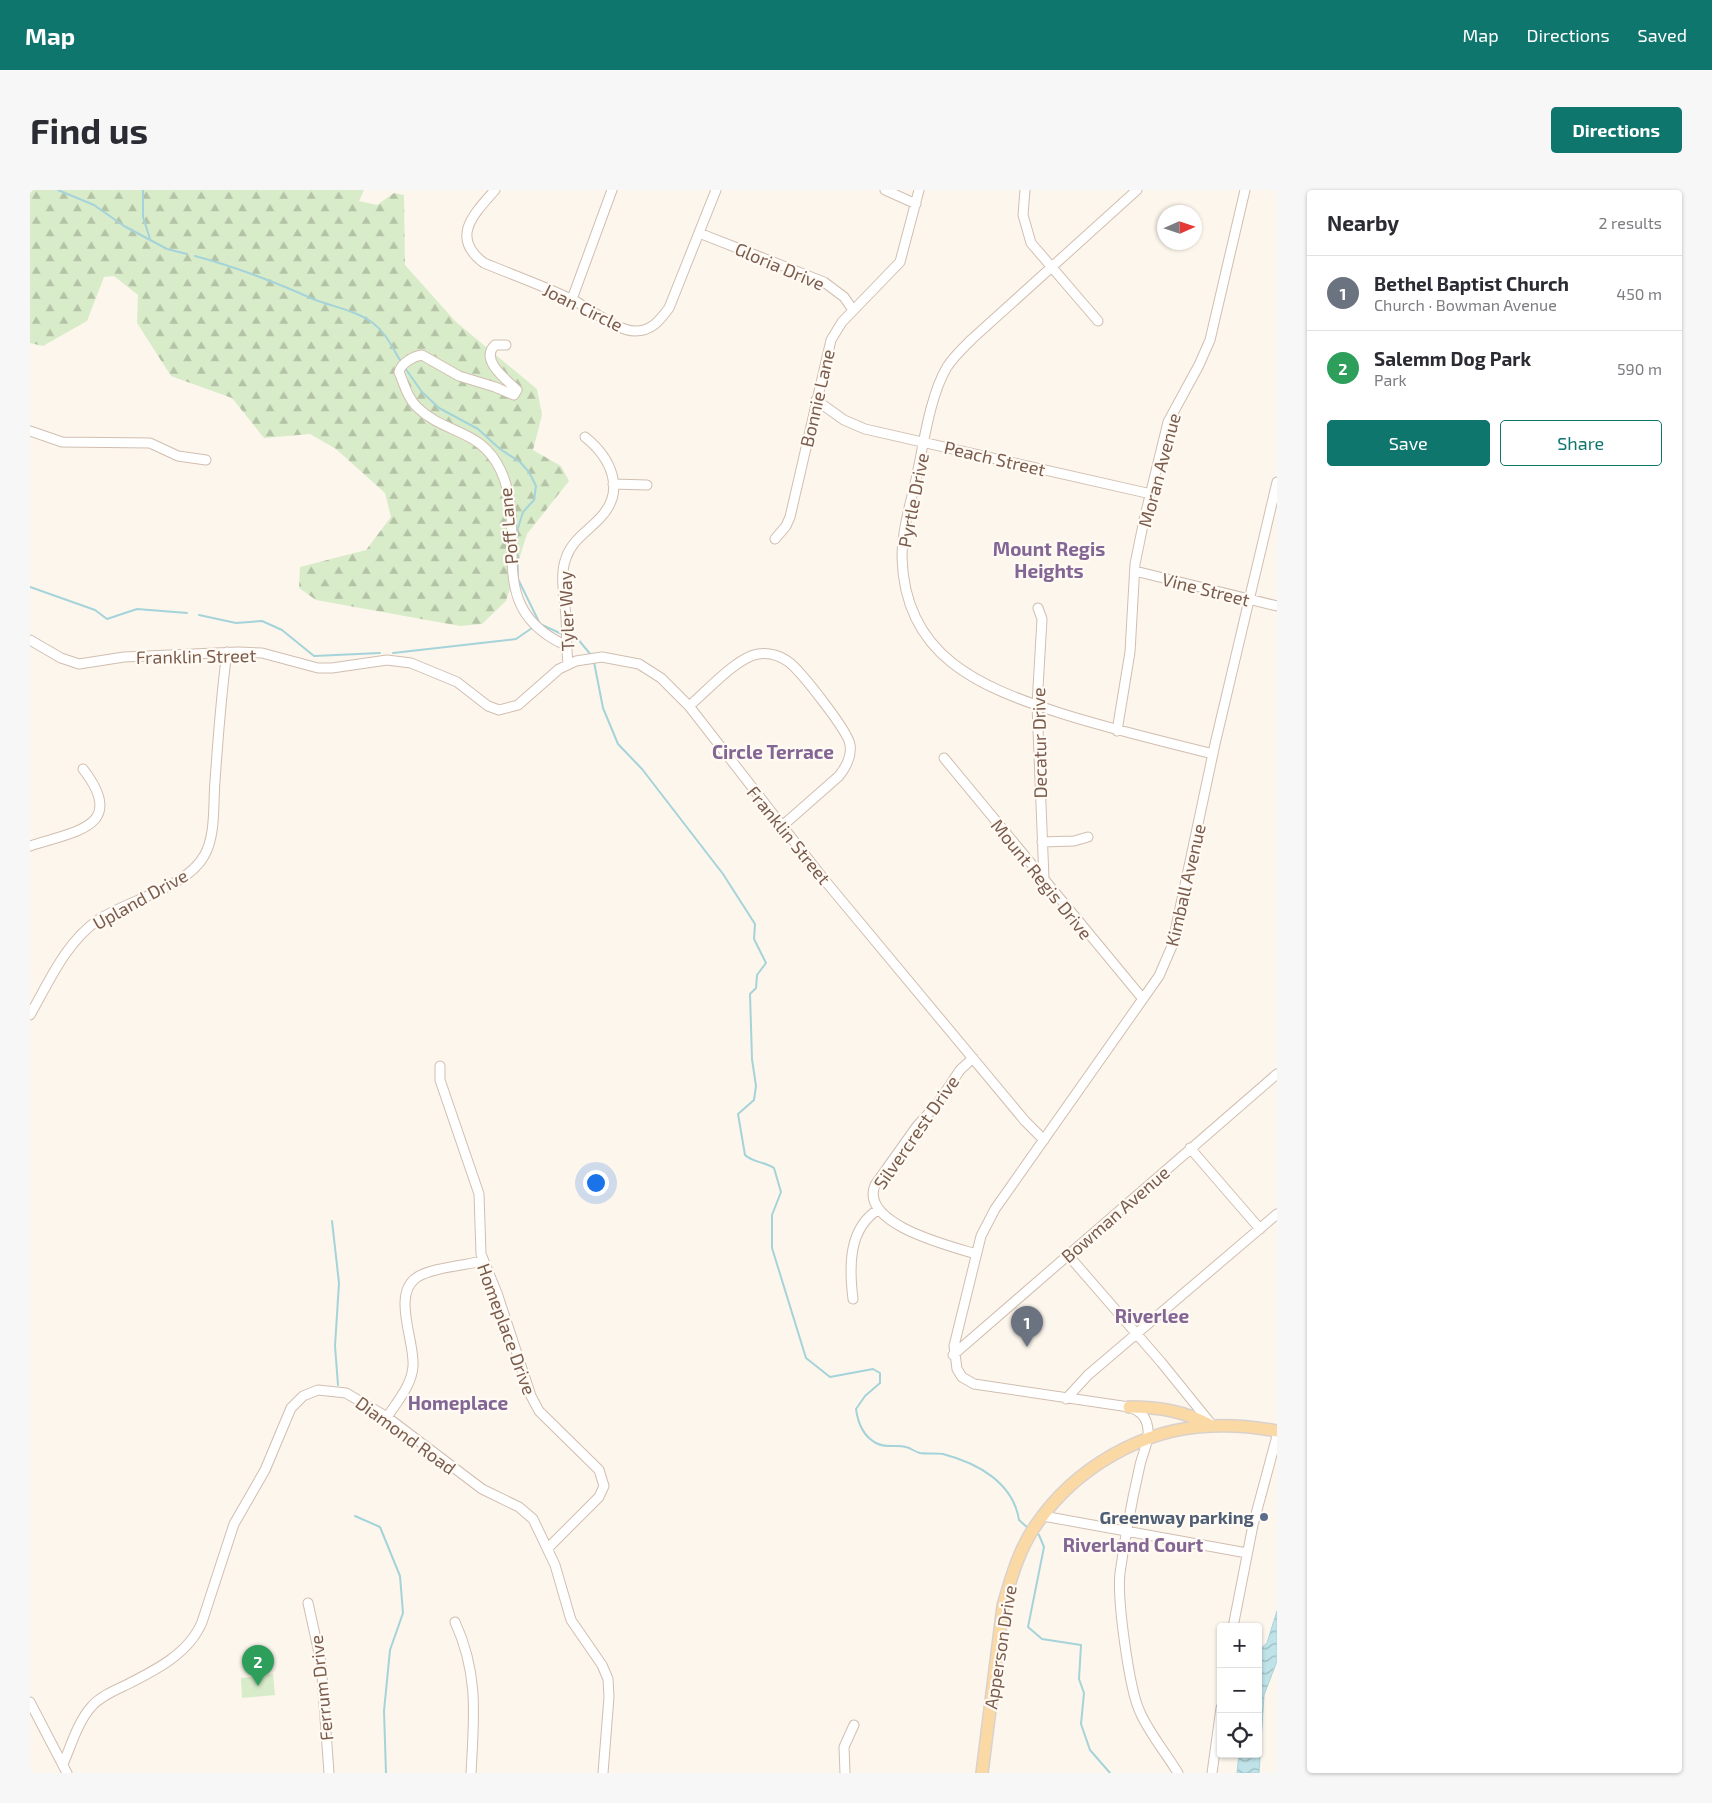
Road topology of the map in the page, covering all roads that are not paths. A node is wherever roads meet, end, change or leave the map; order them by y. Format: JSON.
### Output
{"nodes":[{"id":1,"x":495,"y":190,"type":"edge"},
{"id":2,"x":612,"y":190,"type":"edge"},
{"id":3,"x":716,"y":190,"type":"edge"},
{"id":4,"x":885,"y":190,"type":"edge"},
{"id":5,"x":919,"y":190,"type":"edge"},
{"id":6,"x":1026,"y":190,"type":"edge"},
{"id":7,"x":1137,"y":190,"type":"edge"},
{"id":8,"x":1245,"y":190,"type":"edge"},
{"id":9,"x":916,"y":204,"type":"junction"},
{"id":10,"x":699,"y":233,"type":"junction"},
{"id":11,"x":1051,"y":268,"type":"junction"},
{"id":12,"x":572,"y":299,"type":"junction"},
{"id":13,"x":853,"y":310,"type":"junction"},
{"id":14,"x":1098,"y":321,"type":"dead end"},
{"id":15,"x":506,"y":345,"type":"dead end"},
{"id":16,"x":816,"y":400,"type":"junction"},
{"id":17,"x":30,"y":431,"type":"edge"},
{"id":18,"x":585,"y":436,"type":"dead end"},
{"id":19,"x":924,"y":442,"type":"junction"},
{"id":20,"x":206,"y":460,"type":"dead end"},
{"id":21,"x":1277,"y":482,"type":"edge"},
{"id":22,"x":613,"y":484,"type":"junction"},
{"id":23,"x":647,"y":484,"type":"dead end"},
{"id":24,"x":1151,"y":494,"type":"junction"},
{"id":25,"x":776,"y":538,"type":"dead end"},
{"id":26,"x":1135,"y":571,"type":"junction"},
{"id":27,"x":1249,"y":599,"type":"junction"},
{"id":28,"x":1277,"y":606,"type":"edge"},
{"id":29,"x":1038,"y":608,"type":"dead end"},
{"id":30,"x":30,"y":640,"type":"edge"},
{"id":31,"x":565,"y":642,"type":"junction"},
{"id":32,"x":227,"y":652,"type":"junction"},
{"id":33,"x":568,"y":663,"type":"junction"},
{"id":34,"x":689,"y":706,"type":"junction"},
{"id":35,"x":1036,"y":706,"type":"junction"},
{"id":36,"x":1117,"y":732,"type":"junction"},
{"id":37,"x":1213,"y":754,"type":"junction"},
{"id":38,"x":944,"y":758,"type":"dead end"},
{"id":39,"x":83,"y":769,"type":"dead end"},
{"id":40,"x":781,"y":827,"type":"junction"},
{"id":41,"x":1088,"y":837,"type":"dead end"},
{"id":42,"x":1042,"y":842,"type":"junction"},
{"id":43,"x":30,"y":846,"type":"edge"},
{"id":44,"x":1044,"y":879,"type":"junction"},
{"id":45,"x":1143,"y":999,"type":"junction"},
{"id":46,"x":30,"y":1015,"type":"edge"},
{"id":47,"x":973,"y":1058,"type":"junction"},
{"id":48,"x":440,"y":1066,"type":"dead end"},
{"id":49,"x":1277,"y":1074,"type":"edge"},
{"id":50,"x":1044,"y":1140,"type":"junction"},
{"id":51,"x":1190,"y":1148,"type":"junction"},
{"id":52,"x":879,"y":1209,"type":"junction"},
{"id":53,"x":1277,"y":1214,"type":"edge"},
{"id":54,"x":1260,"y":1229,"type":"junction"},
{"id":55,"x":976,"y":1254,"type":"junction"},
{"id":56,"x":1068,"y":1255,"type":"junction"},
{"id":57,"x":483,"y":1262,"type":"junction"},
{"id":58,"x":853,"y":1299,"type":"dead end"},
{"id":59,"x":1137,"y":1334,"type":"junction"},
{"id":60,"x":953,"y":1355,"type":"junction"},
{"id":61,"x":1066,"y":1398,"type":"junction"},
{"id":62,"x":1129,"y":1407,"type":"junction"},
{"id":63,"x":387,"y":1417,"type":"junction"},
{"id":64,"x":1212,"y":1426,"type":"junction"},
{"id":65,"x":1277,"y":1430,"type":"edge"},
{"id":66,"x":1277,"y":1436,"type":"edge"},
{"id":67,"x":1148,"y":1438,"type":"junction"},
{"id":68,"x":1039,"y":1520,"type":"junction"},
{"id":69,"x":1127,"y":1532,"type":"junction"},
{"id":70,"x":548,"y":1548,"type":"junction"},
{"id":71,"x":1247,"y":1553,"type":"junction"},
{"id":72,"x":308,"y":1603,"type":"dead end"},
{"id":73,"x":455,"y":1622,"type":"dead end"},
{"id":74,"x":1234,"y":1623,"type":"edge"},
{"id":75,"x":30,"y":1702,"type":"edge"},
{"id":76,"x":1220,"y":1713,"type":"edge"},
{"id":77,"x":854,"y":1725,"type":"dead end"},
{"id":78,"x":65,"y":1769,"type":"edge"},
{"id":79,"x":329,"y":1773,"type":"edge"},
{"id":80,"x":471,"y":1773,"type":"edge"},
{"id":81,"x":603,"y":1773,"type":"edge"},
{"id":82,"x":844,"y":1773,"type":"edge"},
{"id":83,"x":982,"y":1773,"type":"edge"},
{"id":84,"x":1178,"y":1773,"type":"edge"},
{"id":85,"x":1212,"y":1773,"type":"edge"}],
"edges":[{"from":1,"to":12,"type":"street","name":"Joan Circle"},
{"from":2,"to":12,"type":"street"},
{"from":3,"to":10,"type":"street","name":"Joan Circle"},
{"from":4,"to":9,"type":"street"},
{"from":5,"to":9,"type":"street","name":"Bonnie Lane"},
{"from":6,"to":11,"type":"street"},
{"from":7,"to":11,"type":"street","name":"Pyrtle Drive"},
{"from":8,"to":24,"type":"street","name":"Moran Avenue"},
{"from":9,"to":13,"type":"street","name":"Bonnie Lane"},
{"from":10,"to":12,"type":"street","name":"Joan Circle"},
{"from":10,"to":13,"type":"street","name":"Gloria Drive"},
{"from":11,"to":14,"type":"street"},
{"from":11,"to":19,"type":"street","name":"Pyrtle Drive"},
{"from":13,"to":16,"type":"street","name":"Bonnie Lane"},
{"from":15,"to":31,"type":"street","name":"Poff Lane"},
{"from":16,"to":19,"type":"street","name":"Peach Street"},
{"from":16,"to":25,"type":"street","name":"Bonnie Lane"},
{"from":17,"to":20,"type":"street"},
{"from":18,"to":22,"type":"street","name":"Tyler Way"},
{"from":19,"to":24,"type":"street","name":"Peach Street"},
{"from":19,"to":35,"type":"street","name":"Pyrtle Drive"},
{"from":21,"to":27,"type":"street","name":"Kimball Avenue"},
{"from":22,"to":23,"type":"street"},
{"from":22,"to":31,"type":"street","name":"Tyler Way"},
{"from":24,"to":26,"type":"street","name":"Moran Avenue"},
{"from":26,"to":27,"type":"street","name":"Vine Street"},
{"from":26,"to":36,"type":"street","name":"Moran Avenue"},
{"from":27,"to":28,"type":"street","name":"Vine Street"},
{"from":27,"to":37,"type":"street","name":"Kimball Avenue"},
{"from":29,"to":35,"type":"street","name":"Decatur Drive"},
{"from":30,"to":32,"type":"street","name":"Franklin Street"},
{"from":31,"to":33,"type":"street","name":"Tyler Way"},
{"from":32,"to":33,"type":"street","name":"Franklin Street"},
{"from":32,"to":46,"type":"street","name":"Upland Drive"},
{"from":33,"to":34,"type":"street","name":"Franklin Street"},
{"from":34,"to":40,"type":"street","name":"Franklin Street"},
{"from":34,"to":40,"type":"street"},
{"from":35,"to":36,"type":"street","name":"Pyrtle Drive"},
{"from":35,"to":42,"type":"street","name":"Decatur Drive"},
{"from":36,"to":37,"type":"street","name":"Pyrtle Drive"},
{"from":37,"to":45,"type":"street","name":"Kimball Avenue"},
{"from":38,"to":44,"type":"street","name":"Mount Regis Drive"},
{"from":39,"to":43,"type":"street"},
{"from":40,"to":47,"type":"street","name":"Franklin Street"},
{"from":41,"to":42,"type":"street"},
{"from":42,"to":44,"type":"street","name":"Decatur Drive"},
{"from":44,"to":45,"type":"street","name":"Mount Regis Drive"},
{"from":45,"to":50,"type":"street","name":"Kimball Avenue"},
{"from":47,"to":50,"type":"street","name":"Franklin Street"},
{"from":47,"to":52,"type":"street","name":"Silvercrest Drive"},
{"from":48,"to":57,"type":"street","name":"Homeplace Drive"},
{"from":49,"to":51,"type":"street","name":"Bowman Avenue"},
{"from":50,"to":55,"type":"street","name":"Kimball Avenue"},
{"from":51,"to":54,"type":"street"},
{"from":51,"to":56,"type":"street","name":"Bowman Avenue"},
{"from":52,"to":55,"type":"street","name":"Silvercrest Drive"},
{"from":52,"to":58,"type":"street","name":"Silvercrest Drive"},
{"from":53,"to":54,"type":"street"},
{"from":54,"to":59,"type":"street"},
{"from":55,"to":60,"type":"street","name":"Kimball Avenue"},
{"from":56,"to":59,"type":"street"},
{"from":56,"to":60,"type":"street","name":"Bowman Avenue"},
{"from":57,"to":63,"type":"street"},
{"from":57,"to":70,"type":"street","name":"Homeplace Drive"},
{"from":59,"to":61,"type":"street"},
{"from":59,"to":64,"type":"street"},
{"from":60,"to":61,"type":"street"},
{"from":61,"to":62,"type":"street"},
{"from":62,"to":64,"type":"main road"},
{"from":62,"to":67,"type":"street"},
{"from":63,"to":70,"type":"street","name":"Diamond Road"},
{"from":63,"to":78,"type":"street","name":"Diamond Road"},
{"from":64,"to":65,"type":"main road"},
{"from":64,"to":67,"type":"main road","name":"Apperson Drive"},
{"from":66,"to":71,"type":"street"},
{"from":67,"to":68,"type":"main road","name":"Apperson Drive"},
{"from":67,"to":69,"type":"street"},
{"from":68,"to":69,"type":"street"},
{"from":68,"to":83,"type":"main road","name":"Apperson Drive"},
{"from":69,"to":71,"type":"street"},
{"from":69,"to":84,"type":"street"},
{"from":70,"to":81,"type":"street","name":"Diamond Road"},
{"from":71,"to":74,"type":"street"},
{"from":72,"to":79,"type":"street","name":"Ferrum Drive"},
{"from":73,"to":80,"type":"street"},
{"from":75,"to":78,"type":"street"},
{"from":76,"to":85,"type":"street"},
{"from":77,"to":82,"type":"street"}]}
